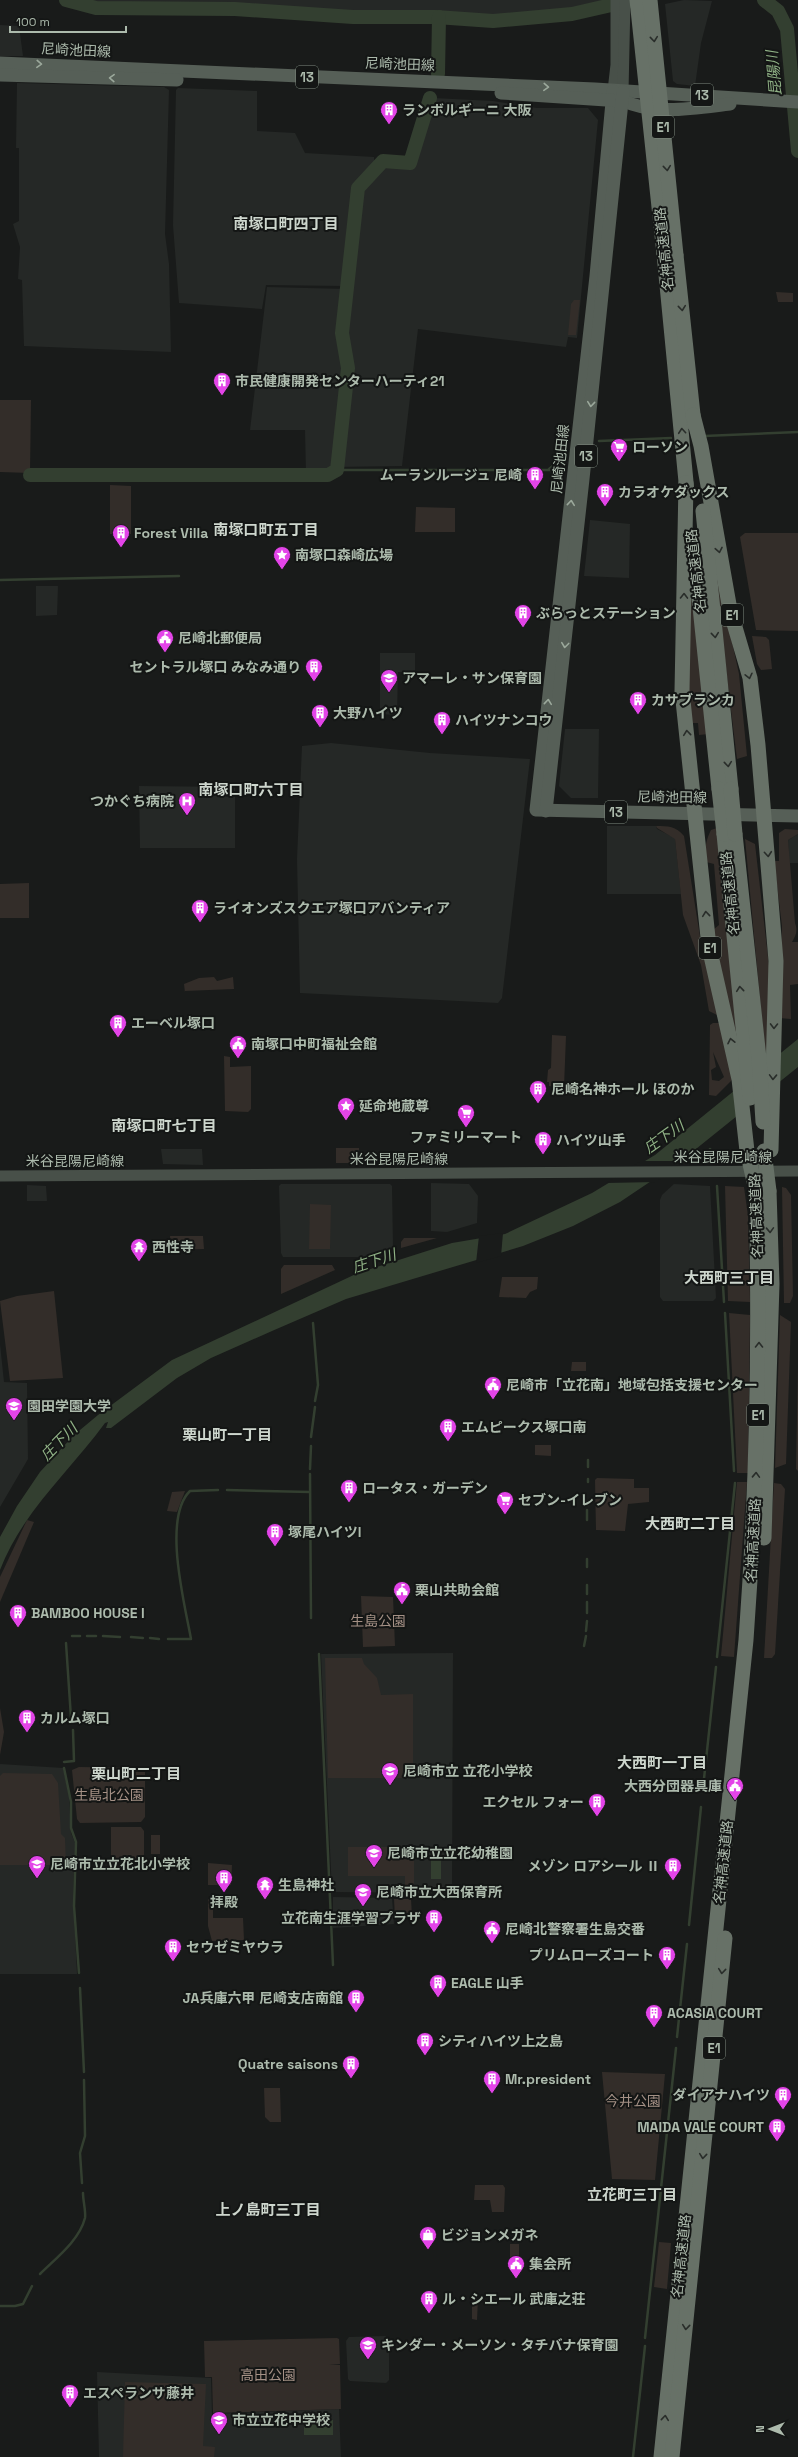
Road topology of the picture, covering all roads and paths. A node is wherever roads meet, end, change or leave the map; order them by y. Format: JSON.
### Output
{"nodes":[{"id":1,"x":650,"y":0,"type":"edge"},
{"id":2,"x":624,"y":3,"type":"edge"},
{"id":3,"x":0,"y":63,"type":"edge"},
{"id":4,"x":0,"y":75,"type":"edge"},
{"id":5,"x":618,"y":96,"type":"junction"},
{"id":6,"x":798,"y":102,"type":"edge"},
{"id":7,"x":782,"y":104,"type":"junction"},
{"id":8,"x":798,"y":109,"type":"edge"},
{"id":9,"x":670,"y":254,"type":"junction"},
{"id":10,"x":693,"y":415,"type":"junction"},
{"id":11,"x":686,"y":484,"type":"junction"},
{"id":12,"x":725,"y":789,"type":"junction"},
{"id":13,"x":695,"y":813,"type":"junction"},
{"id":14,"x":765,"y":815,"type":"junction"},
{"id":15,"x":798,"y":816,"type":"edge"},
{"id":16,"x":730,"y":834,"type":"junction"},
{"id":17,"x":744,"y":1075,"type":"junction"},
{"id":18,"x":757,"y":1110,"type":"junction"},
{"id":19,"x":759,"y":1151,"type":"junction"},
{"id":20,"x":798,"y":1171,"type":"edge"},
{"id":21,"x":0,"y":1176,"type":"edge"},
{"id":22,"x":764,"y":1187,"type":"junction"},
{"id":23,"x":751,"y":1640,"type":"junction"},
{"id":24,"x":661,"y":2457,"type":"edge"},
{"id":25,"x":672,"y":2457,"type":"edge"}],
"edges":[{"from":1,"to":9,"type":"highway","name":"名神高速道路","number":"E1","one_way":true,"bridge":true},
{"from":2,"to":5,"type":"main road"},
{"from":2,"to":9,"type":"highway","name":"名神高速道路","number":"E1","bridge":true},
{"from":3,"to":5,"type":"main road","name":"尼崎池田線","number":"13","one_way":true},
{"from":5,"to":4,"type":"main road","name":"尼崎池田線","number":"13","one_way":true},
{"from":5,"to":7,"type":"main road","name":"尼崎池田線","number":"13"},
{"from":5,"to":7,"type":"main road","name":"尼崎池田線","number":"13"},
{"from":5,"to":13,"type":"main road","name":"尼崎池田線","number":"13"},
{"from":6,"to":7,"type":"main road","name":"尼崎池田線","number":"13"},
{"from":7,"to":8,"type":"main road","name":"尼崎池田線","number":"13"},
{"from":9,"to":10,"type":"highway","name":"名神高速道路","number":"E1","one_way":true},
{"from":11,"to":9,"type":"highway","name":"名神高速道路","number":"E1","one_way":true},
{"from":10,"to":12,"type":"highway","name":"名神高速道路","number":"E1","one_way":true},
{"from":10,"to":14,"type":"highway","number":"E1","one_way":true},
{"from":11,"to":12,"type":"highway","name":"名神高速道路","number":"E1"},
{"from":13,"to":11,"type":"highway","number":"E1","one_way":true},
{"from":12,"to":16,"type":"highway","name":"名神高速道路","number":"E1","bridge":true},
{"from":13,"to":14,"type":"main road","name":"尼崎池田線","number":"13"},
{"from":17,"to":13,"type":"highway","number":"E1","one_way":true},
{"from":14,"to":15,"type":"main road","name":"尼崎池田線","number":"13"},
{"from":14,"to":18,"type":"highway","number":"E1","one_way":true},
{"from":17,"to":16,"type":"highway","name":"名神高速道路","number":"E1","one_way":true},
{"from":16,"to":18,"type":"highway","name":"名神高速道路","number":"E1"},
{"from":17,"to":18,"type":"highway","number":"E1"},
{"from":18,"to":19,"type":"highway"},
{"from":18,"to":19,"type":"highway","name":"名神高速道路","number":"E1"},
{"from":19,"to":22,"type":"highway","bridge":true},
{"from":19,"to":22,"type":"highway","bridge":true},
{"from":20,"to":21,"type":"main road","name":"米谷昆陽尼崎線"},
{"from":22,"to":23,"type":"highway","name":"名神高速道路","number":"E1"},
{"from":24,"to":23,"type":"highway","name":"名神高速道路","number":"E1","one_way":true},
{"from":23,"to":25,"type":"highway","name":"名神高速道路","number":"E1","one_way":true}]}
